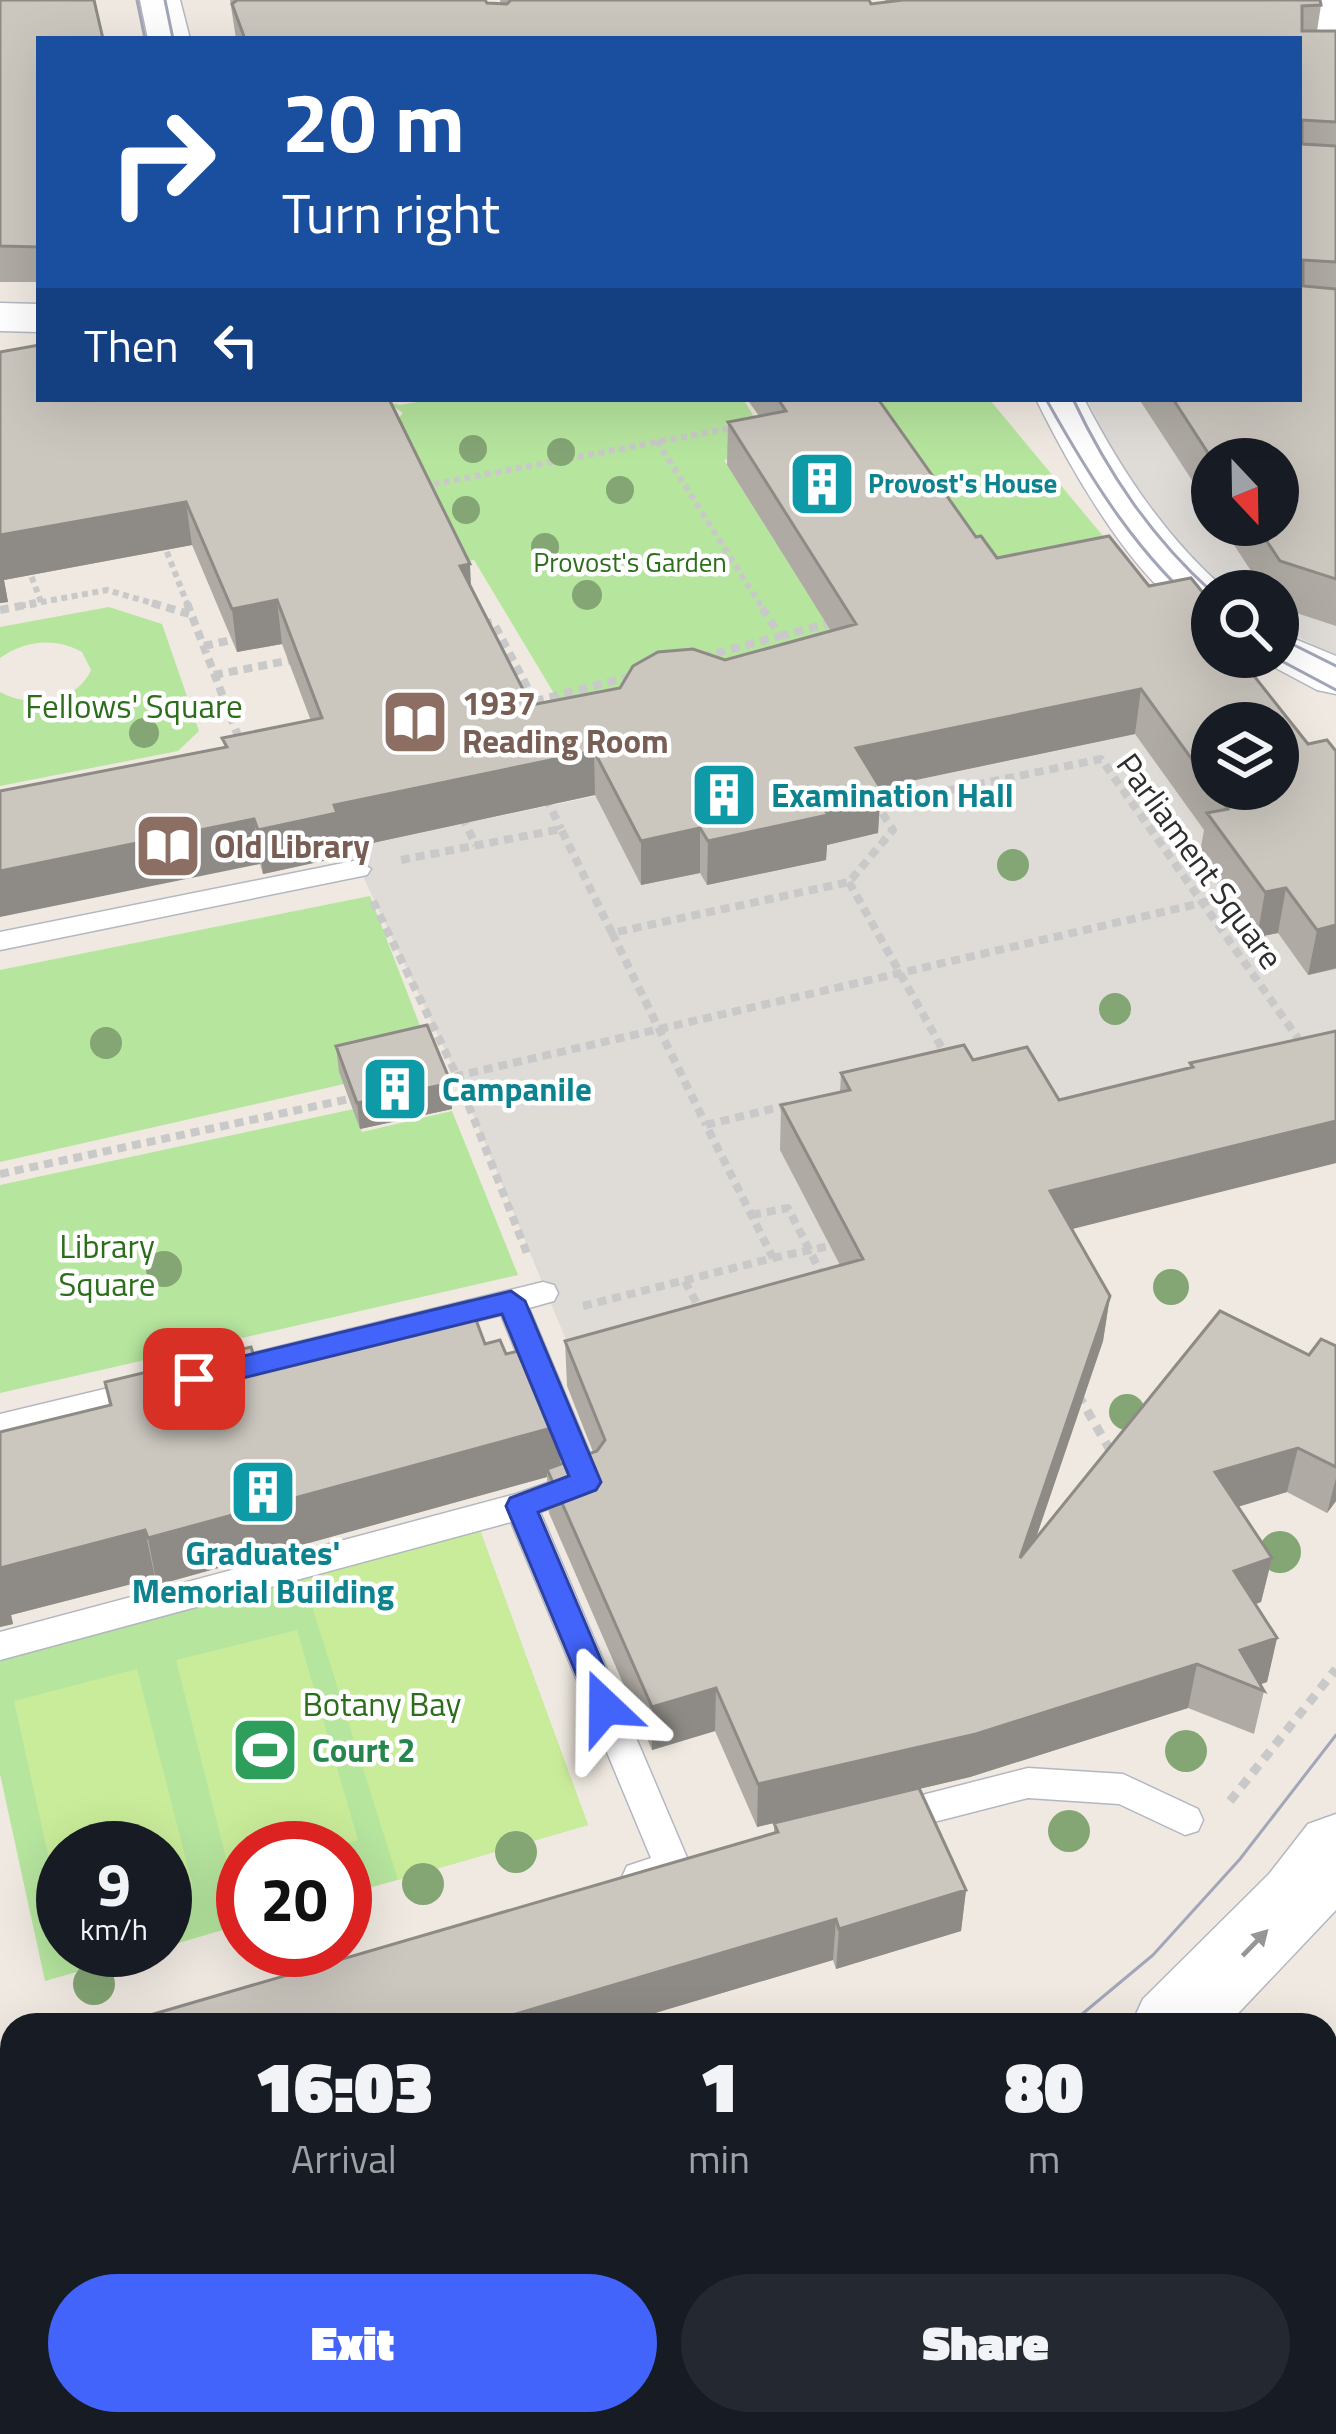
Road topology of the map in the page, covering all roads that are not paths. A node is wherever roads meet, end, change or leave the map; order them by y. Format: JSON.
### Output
{"nodes":[{"id":1,"x":160,"y":0,"type":"edge"},
{"id":2,"x":1327,"y":0,"type":"edge"},
{"id":3,"x":168,"y":36,"type":"edge"},
{"id":4,"x":1336,"y":50,"type":"edge"},
{"id":5,"x":0,"y":317,"type":"edge"},
{"id":6,"x":36,"y":318,"type":"edge"},
{"id":7,"x":1062,"y":402,"type":"edge"},
{"id":8,"x":1191,"y":585,"type":"edge"},
{"id":9,"x":1299,"y":659,"type":"edge"},
{"id":10,"x":1336,"y":678,"type":"edge"},
{"id":11,"x":358,"y":869,"type":"road end"},
{"id":12,"x":0,"y":941,"type":"edge"},
{"id":13,"x":511,"y":1301,"type":"junction"},
{"id":14,"x":548,"y":1304,"type":"road end"},
{"id":15,"x":0,"y":1426,"type":"edge"},
{"id":16,"x":521,"y":1506,"type":"junction"},
{"id":17,"x":0,"y":1646,"type":"edge"},
{"id":18,"x":1201,"y":1818,"type":"road end"},
{"id":19,"x":851,"y":1827,"type":"edge"},
{"id":20,"x":1336,"y":1848,"type":"edge"},
{"id":21,"x":717,"y":1857,"type":"edge"},
{"id":22,"x":673,"y":1867,"type":"junction"},
{"id":23,"x":606,"y":1887,"type":"edge"},
{"id":24,"x":1184,"y":2013,"type":"edge"}],
"edges":[{"from":1,"to":3,"type":"main road"},
{"from":2,"to":4,"type":"street"},
{"from":5,"to":6,"type":"main road"},
{"from":7,"to":8,"type":"main road"},
{"from":9,"to":10,"type":"main road"},
{"from":11,"to":12,"type":"lane"},
{"from":13,"to":14,"type":"lane"},
{"from":13,"to":15,"type":"lane"},
{"from":13,"to":16,"type":"lane"},
{"from":16,"to":17,"type":"lane"},
{"from":16,"to":22,"type":"lane"},
{"from":18,"to":19,"type":"lane"},
{"from":24,"to":20,"type":"main road","one_way":true},
{"from":21,"to":22,"type":"lane"},
{"from":22,"to":23,"type":"lane"}]}
